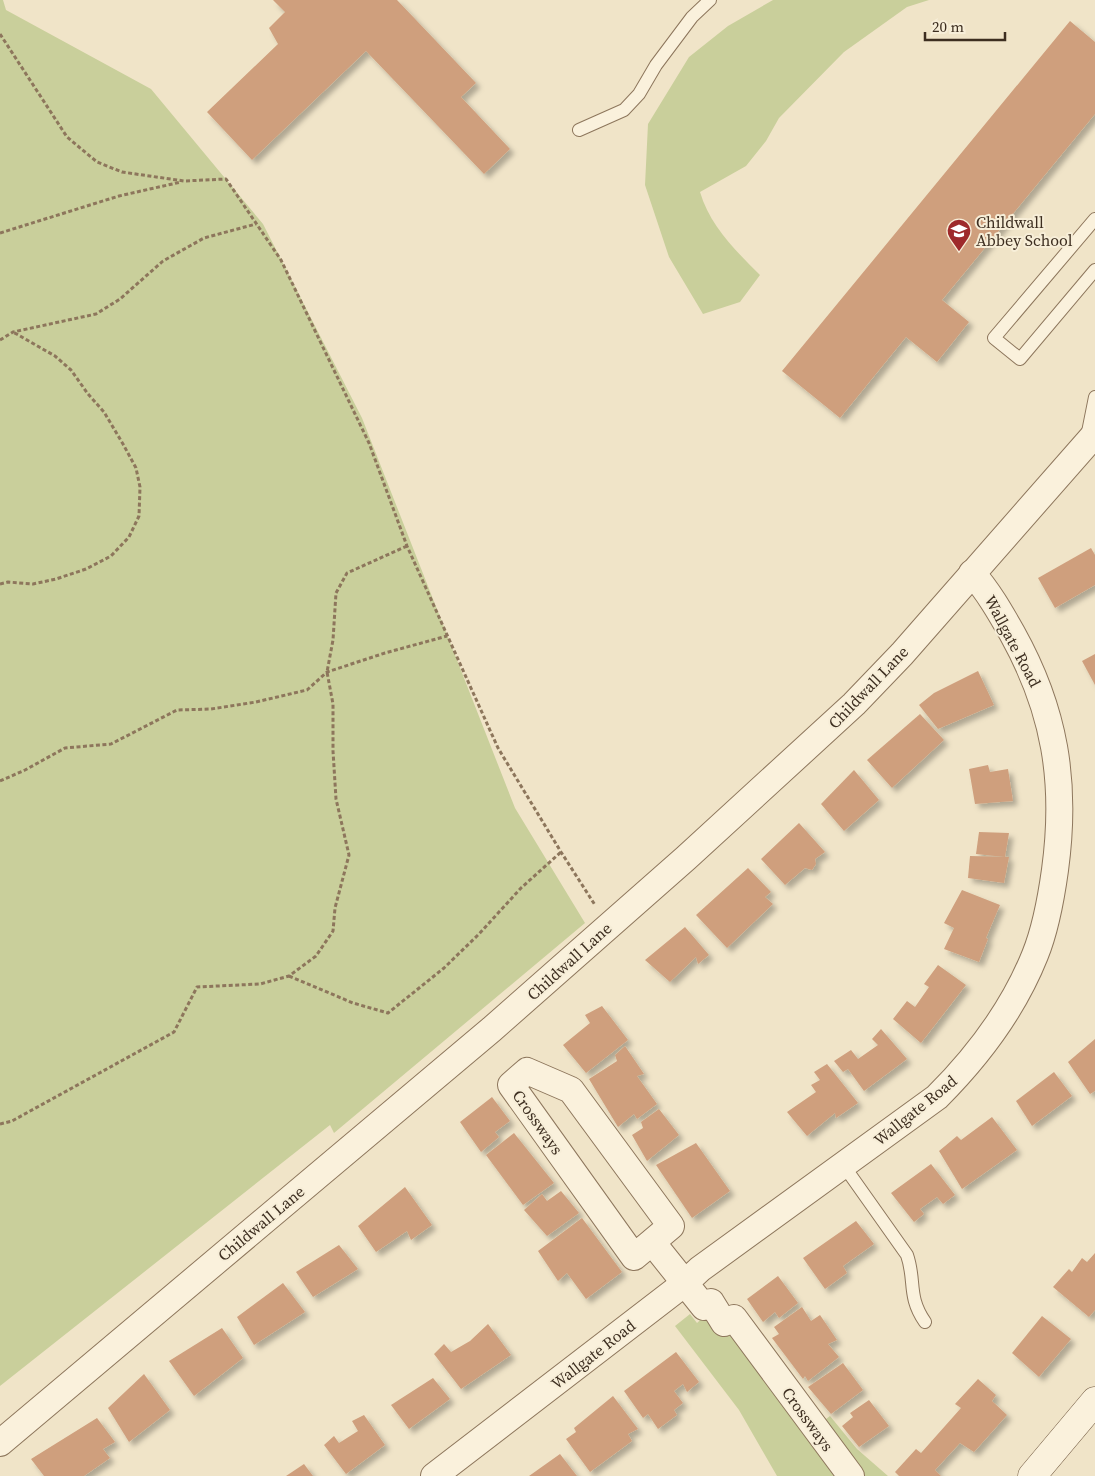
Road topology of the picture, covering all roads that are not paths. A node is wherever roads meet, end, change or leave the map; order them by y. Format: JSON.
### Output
{"nodes":[{"id":1,"x":710,"y":0,"type":"edge"},
{"id":2,"x":578,"y":130,"type":"dead end"},
{"id":3,"x":1095,"y":219,"type":"edge"},
{"id":4,"x":1095,"y":270,"type":"edge"},
{"id":5,"x":1095,"y":397,"type":"edge"},
{"id":6,"x":1090,"y":439,"type":"edge"},
{"id":7,"x":972,"y":573,"type":"junction"},
{"id":8,"x":844,"y":1166,"type":"junction"},
{"id":9,"x":652,"y":1242,"type":"junction"},
{"id":10,"x":685,"y":1283,"type":"junction"},
{"id":11,"x":925,"y":1322,"type":"dead end"},
{"id":12,"x":1095,"y":1400,"type":"edge"},
{"id":13,"x":0,"y":1443,"type":"edge"},
{"id":14,"x":434,"y":1476,"type":"edge"},
{"id":15,"x":850,"y":1476,"type":"edge"},
{"id":16,"x":1032,"y":1476,"type":"edge"}],
"edges":[{"from":1,"to":2,"type":"lane"},
{"from":3,"to":4,"type":"lane"},
{"from":5,"to":6,"type":"lane"},
{"from":6,"to":7,"type":"street","name":"Childwall Lane"},
{"from":7,"to":8,"type":"street","name":"Wallgate Road"},
{"from":7,"to":13,"type":"street","name":"Childwall Lane"},
{"from":8,"to":10,"type":"street","name":"Wallgate Road"},
{"from":8,"to":11,"type":"lane"},
{"from":9,"to":9,"type":"street","name":"Crossways"},
{"from":9,"to":10,"type":"street","name":"Crossways"},
{"from":10,"to":14,"type":"street","name":"Wallgate Road"},
{"from":10,"to":15,"type":"street","name":"Crossways"},
{"from":12,"to":16,"type":"street"}]}
